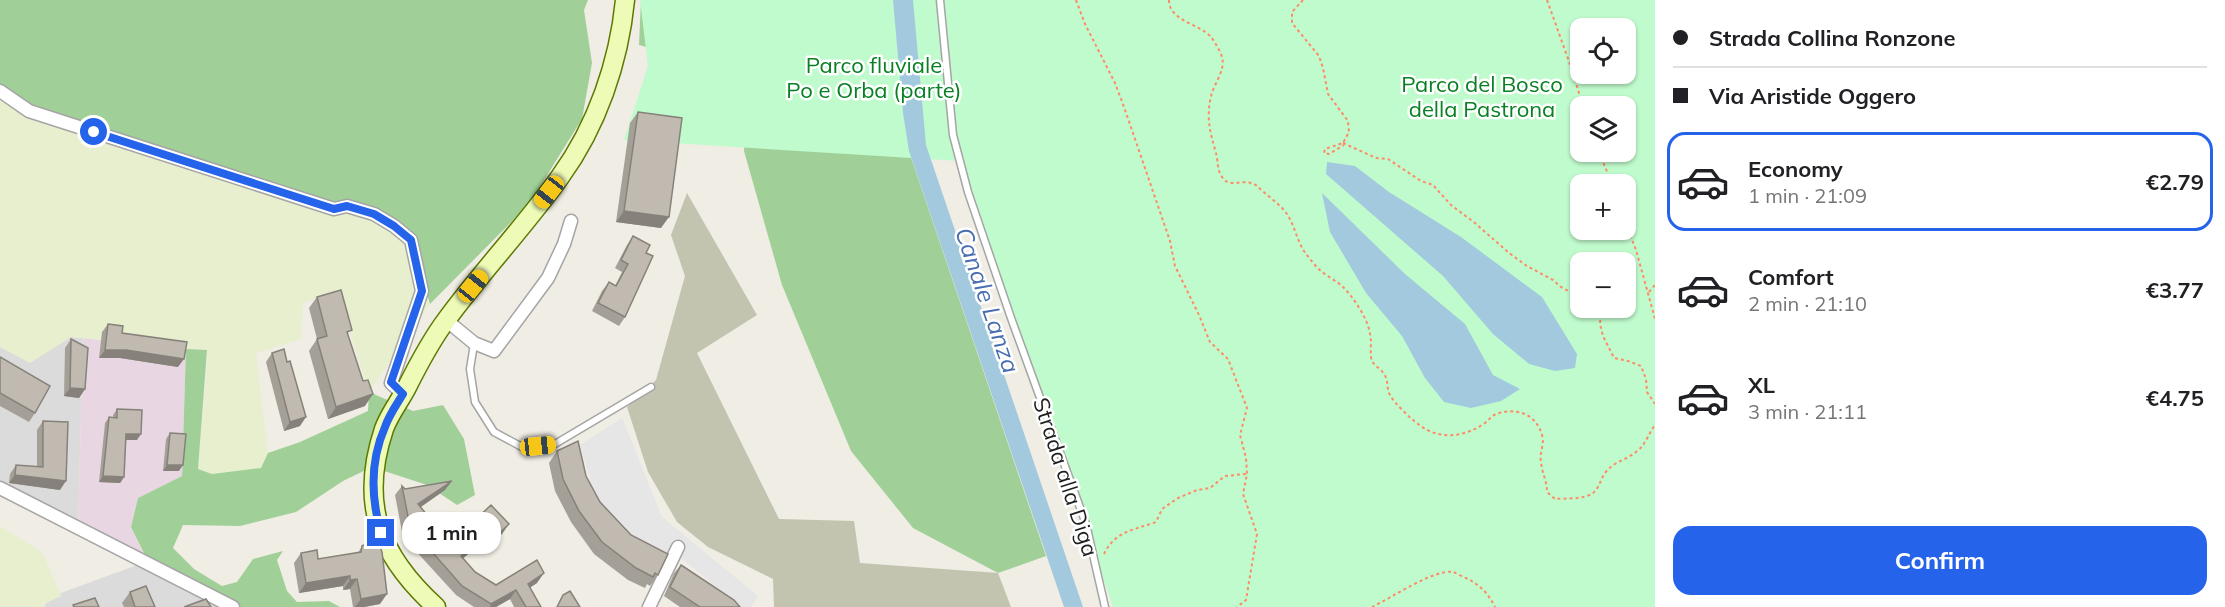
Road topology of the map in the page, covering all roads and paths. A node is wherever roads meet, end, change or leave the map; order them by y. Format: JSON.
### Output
{"nodes":[{"id":1,"x":625,"y":0,"type":"edge"},
{"id":2,"x":940,"y":0,"type":"edge"},
{"id":3,"x":1076,"y":0,"type":"edge"},
{"id":4,"x":1169,"y":0,"type":"edge"},
{"id":5,"x":1303,"y":0,"type":"edge"},
{"id":6,"x":1546,"y":0,"type":"edge"},
{"id":7,"x":0,"y":90,"type":"edge"},
{"id":8,"x":1580,"y":96,"type":"edge"},
{"id":9,"x":1344,"y":144,"type":"junction"},
{"id":10,"x":571,"y":221,"type":"dead end"},
{"id":11,"x":1632,"y":240,"type":"edge"},
{"id":12,"x":1655,"y":285,"type":"edge"},
{"id":13,"x":1570,"y":292,"type":"edge"},
{"id":14,"x":1649,"y":292,"type":"junction"},
{"id":15,"x":1600,"y":318,"type":"edge"},
{"id":16,"x":1655,"y":319,"type":"edge"},
{"id":17,"x":446,"y":320,"type":"junction"},
{"id":18,"x":474,"y":343,"type":"junction"},
{"id":19,"x":651,"y":387,"type":"dead end"},
{"id":20,"x":403,"y":394,"type":"junction"},
{"id":21,"x":1655,"y":404,"type":"edge"},
{"id":22,"x":1654,"y":427,"type":"edge"},
{"id":23,"x":1247,"y":474,"type":"junction"},
{"id":24,"x":0,"y":488,"type":"edge"},
{"id":25,"x":678,"y":547,"type":"dead end"},
{"id":26,"x":1097,"y":570,"type":"junction"},
{"id":27,"x":232,"y":607,"type":"edge"},
{"id":28,"x":436,"y":607,"type":"edge"},
{"id":29,"x":649,"y":607,"type":"edge"},
{"id":30,"x":1105,"y":607,"type":"edge"},
{"id":31,"x":1237,"y":607,"type":"edge"},
{"id":32,"x":1372,"y":607,"type":"edge"},
{"id":33,"x":1495,"y":607,"type":"edge"}],
"edges":[{"from":1,"to":17,"type":"main road"},
{"from":2,"to":26,"type":"lane","name":"Strada alla Diga"},
{"from":3,"to":23,"type":"path"},
{"from":4,"to":22,"type":"path"},
{"from":5,"to":9,"type":"path"},
{"from":6,"to":8,"type":"path"},
{"from":7,"to":20,"type":"street"},
{"from":9,"to":9,"type":"path"},
{"from":9,"to":13,"type":"path"},
{"from":10,"to":18,"type":"street"},
{"from":11,"to":14,"type":"path"},
{"from":12,"to":14,"type":"path"},
{"from":14,"to":16,"type":"path"},
{"from":15,"to":21,"type":"path"},
{"from":17,"to":18,"type":"street"},
{"from":17,"to":20,"type":"main road"},
{"from":18,"to":19,"type":"lane"},
{"from":20,"to":28,"type":"main road"},
{"from":23,"to":26,"type":"path"},
{"from":23,"to":31,"type":"path"},
{"from":24,"to":27,"type":"street"},
{"from":25,"to":29,"type":"street"},
{"from":26,"to":30,"type":"lane","name":"Strada alla Diga"},
{"from":32,"to":33,"type":"path"}]}
